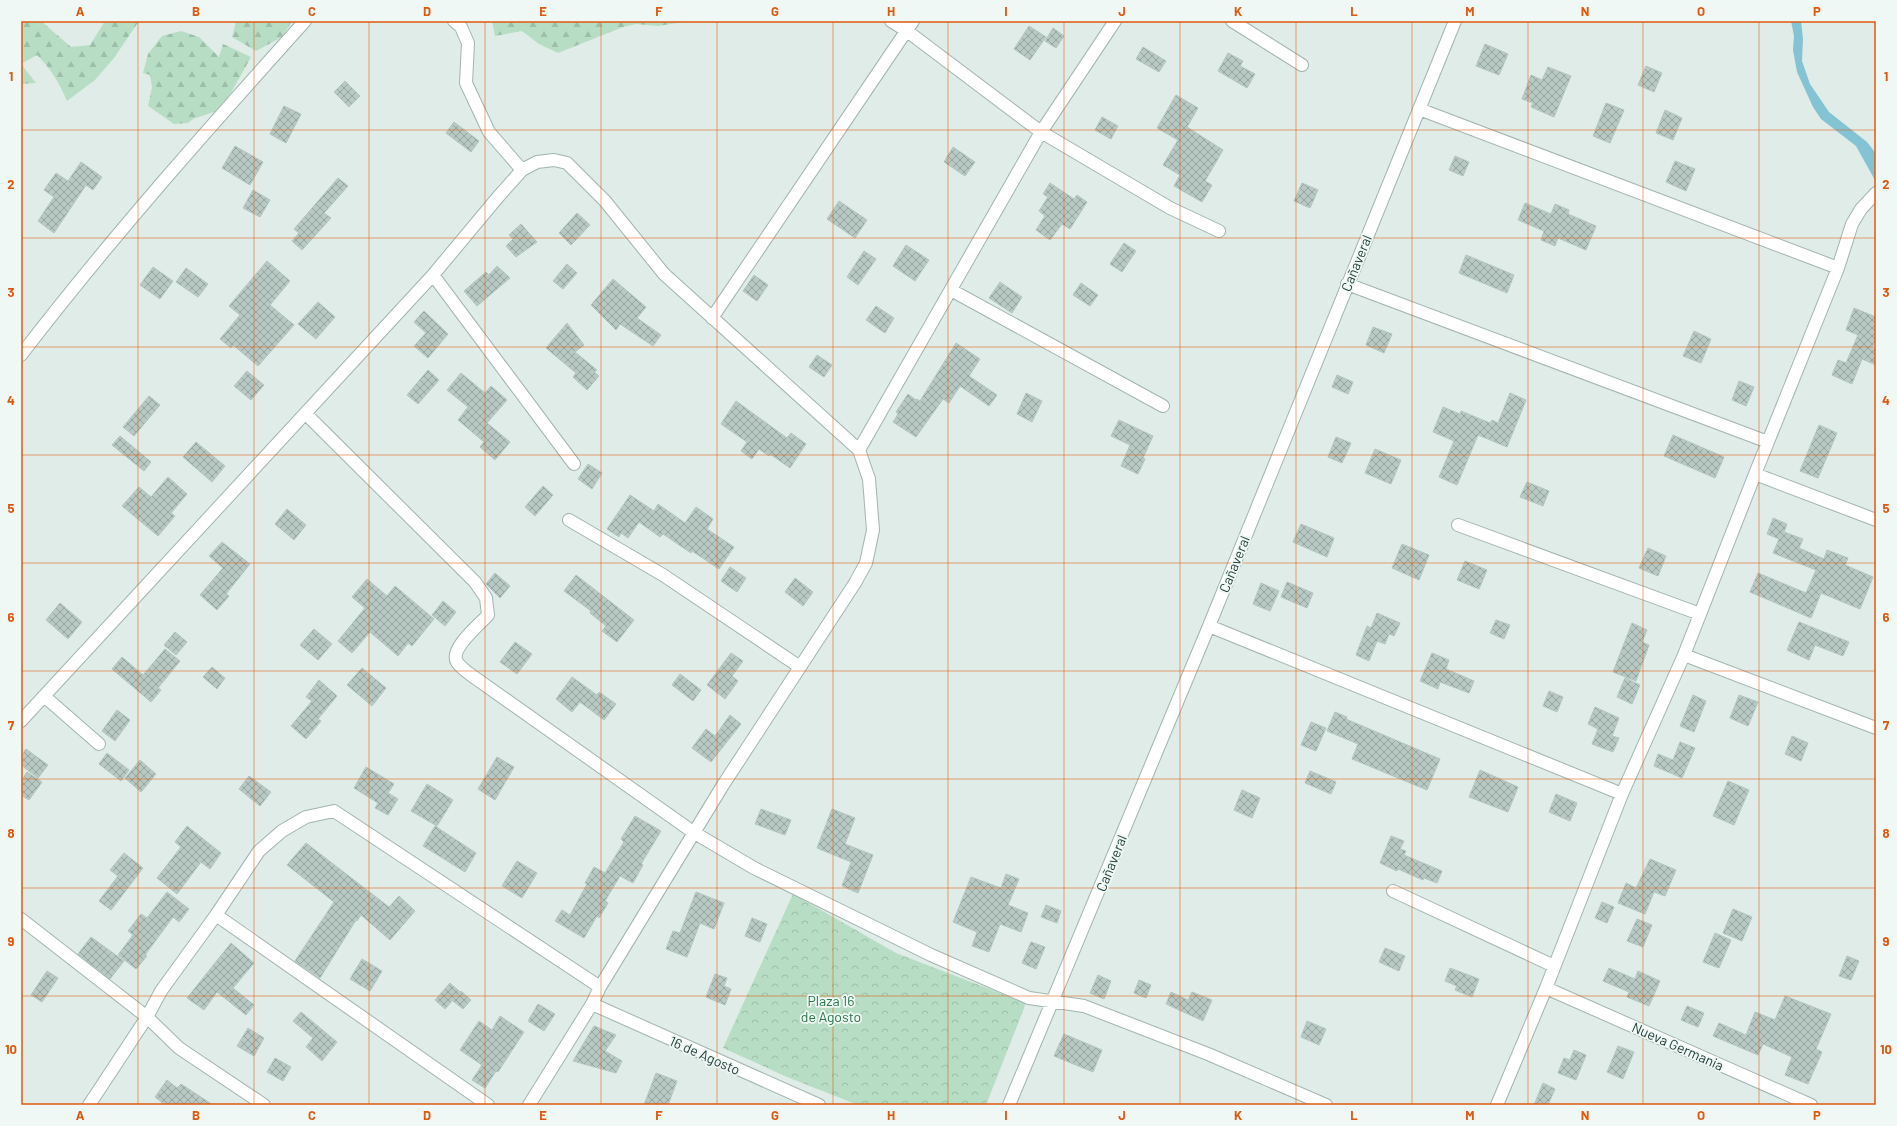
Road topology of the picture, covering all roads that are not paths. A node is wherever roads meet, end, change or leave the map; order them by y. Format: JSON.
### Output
{"nodes":[{"id":1,"x":305,"y":21,"type":"edge"},
{"id":2,"x":454,"y":21,"type":"edge"},
{"id":3,"x":891,"y":21,"type":"edge"},
{"id":4,"x":1115,"y":21,"type":"edge"},
{"id":5,"x":1232,"y":21,"type":"edge"},
{"id":6,"x":1455,"y":21,"type":"edge"},
{"id":7,"x":910,"y":26,"type":"edge"},
{"id":8,"x":1302,"y":65,"type":"dead end"},
{"id":9,"x":1419,"y":109,"type":"junction"},
{"id":10,"x":1041,"y":132,"type":"junction"},
{"id":11,"x":522,"y":170,"type":"junction"},
{"id":12,"x":1876,"y":193,"type":"edge"},
{"id":13,"x":1219,"y":231,"type":"dead end"},
{"id":14,"x":1838,"y":268,"type":"junction"},
{"id":15,"x":433,"y":274,"type":"junction"},
{"id":16,"x":1347,"y":284,"type":"junction"},
{"id":17,"x":951,"y":290,"type":"junction"},
{"id":18,"x":712,"y":318,"type":"junction"},
{"id":19,"x":21,"y":355,"type":"edge"},
{"id":20,"x":1163,"y":406,"type":"dead end"},
{"id":21,"x":306,"y":414,"type":"junction"},
{"id":22,"x":1768,"y":442,"type":"junction"},
{"id":23,"x":859,"y":450,"type":"junction"},
{"id":24,"x":574,"y":464,"type":"dead end"},
{"id":25,"x":1755,"y":474,"type":"junction"},
{"id":26,"x":569,"y":520,"type":"dead end"},
{"id":27,"x":1876,"y":520,"type":"edge"},
{"id":28,"x":1458,"y":525,"type":"dead end"},
{"id":29,"x":1700,"y":614,"type":"junction"},
{"id":30,"x":1209,"y":626,"type":"junction"},
{"id":31,"x":1684,"y":655,"type":"junction"},
{"id":32,"x":800,"y":667,"type":"junction"},
{"id":33,"x":44,"y":696,"type":"junction"},
{"id":34,"x":21,"y":720,"type":"edge"},
{"id":35,"x":1876,"y":728,"type":"edge"},
{"id":36,"x":99,"y":744,"type":"dead end"},
{"id":37,"x":1622,"y":794,"type":"junction"},
{"id":38,"x":693,"y":832,"type":"junction"},
{"id":39,"x":1393,"y":891,"type":"dead end"},
{"id":40,"x":216,"y":915,"type":"junction"},
{"id":41,"x":21,"y":919,"type":"edge"},
{"id":42,"x":1554,"y":966,"type":"junction"},
{"id":43,"x":600,"y":987,"type":"junction"},
{"id":44,"x":1546,"y":988,"type":"junction"},
{"id":45,"x":1053,"y":1003,"type":"junction"},
{"id":46,"x":592,"y":1004,"type":"junction"},
{"id":47,"x":147,"y":1017,"type":"junction"},
{"id":48,"x":88,"y":1105,"type":"edge"},
{"id":49,"x":264,"y":1105,"type":"edge"},
{"id":50,"x":488,"y":1105,"type":"edge"},
{"id":51,"x":529,"y":1105,"type":"edge"},
{"id":52,"x":819,"y":1105,"type":"edge"},
{"id":53,"x":1009,"y":1105,"type":"edge"},
{"id":54,"x":1326,"y":1105,"type":"edge"},
{"id":55,"x":1497,"y":1105,"type":"edge"},
{"id":56,"x":1811,"y":1105,"type":"edge"}],
"edges":[{"from":1,"to":19,"type":"street"},
{"from":2,"to":11,"type":"street"},
{"from":3,"to":7,"type":"street"},
{"from":4,"to":10,"type":"street"},
{"from":5,"to":8,"type":"street"},
{"from":6,"to":9,"type":"street","name":"Cañaveral"},
{"from":7,"to":10,"type":"street"},
{"from":7,"to":18,"type":"street"},
{"from":9,"to":14,"type":"street"},
{"from":9,"to":16,"type":"street","name":"Cañaveral"},
{"from":10,"to":13,"type":"street"},
{"from":10,"to":17,"type":"street"},
{"from":11,"to":15,"type":"street"},
{"from":11,"to":18,"type":"street"},
{"from":12,"to":14,"type":"street"},
{"from":14,"to":22,"type":"street"},
{"from":15,"to":21,"type":"street"},
{"from":15,"to":24,"type":"street"},
{"from":16,"to":22,"type":"street"},
{"from":16,"to":30,"type":"street","name":"Cañaveral"},
{"from":17,"to":20,"type":"street"},
{"from":17,"to":23,"type":"street"},
{"from":18,"to":23,"type":"street"},
{"from":21,"to":33,"type":"street"},
{"from":21,"to":38,"type":"street"},
{"from":22,"to":25,"type":"street"},
{"from":23,"to":32,"type":"street"},
{"from":25,"to":27,"type":"street"},
{"from":25,"to":29,"type":"street"},
{"from":26,"to":32,"type":"street"},
{"from":28,"to":29,"type":"street"},
{"from":29,"to":31,"type":"street"},
{"from":30,"to":37,"type":"street"},
{"from":30,"to":45,"type":"street","name":"Cañaveral"},
{"from":31,"to":35,"type":"street"},
{"from":31,"to":37,"type":"street"},
{"from":32,"to":38,"type":"street"},
{"from":33,"to":34,"type":"street"},
{"from":33,"to":36,"type":"street"},
{"from":37,"to":42,"type":"street"},
{"from":38,"to":43,"type":"street"},
{"from":38,"to":45,"type":"street"},
{"from":39,"to":42,"type":"street"},
{"from":40,"to":43,"type":"street"},
{"from":40,"to":47,"type":"street"},
{"from":40,"to":50,"type":"street"},
{"from":41,"to":47,"type":"street"},
{"from":42,"to":44,"type":"street"},
{"from":43,"to":46,"type":"street"},
{"from":44,"to":55,"type":"street"},
{"from":44,"to":56,"type":"street","name":"Nueva Germania"},
{"from":45,"to":53,"type":"street","name":"Cañaveral"},
{"from":45,"to":54,"type":"street"},
{"from":46,"to":51,"type":"street"},
{"from":46,"to":52,"type":"street","name":"16 de Agosto"},
{"from":47,"to":48,"type":"street"},
{"from":47,"to":49,"type":"street"}]}
